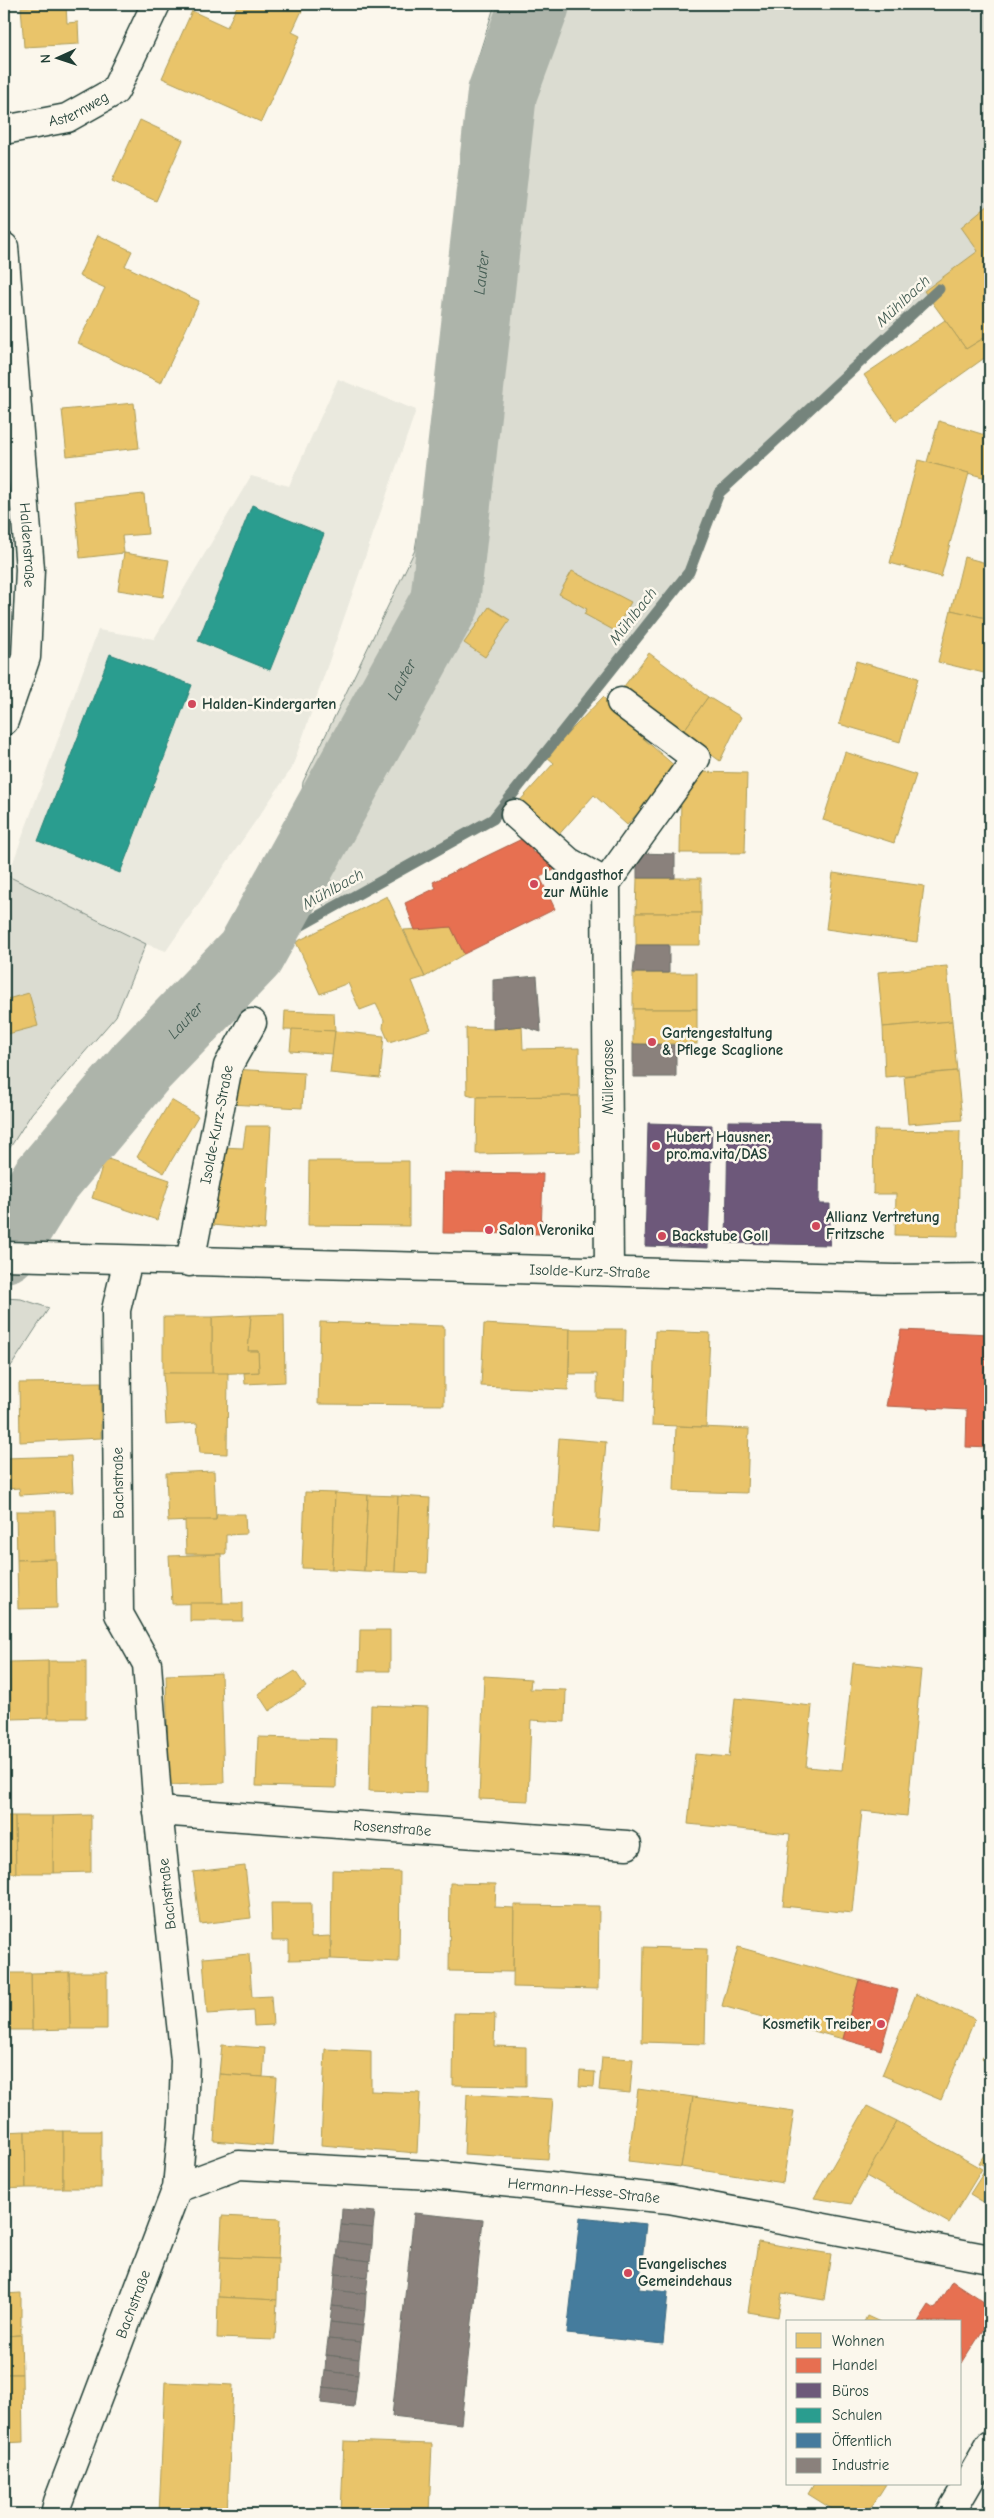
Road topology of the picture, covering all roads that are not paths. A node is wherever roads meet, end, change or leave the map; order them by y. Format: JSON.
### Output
{"nodes":[{"id":1,"x":156,"y":4,"type":"edge"},
{"id":2,"x":4,"y":130,"type":"edge"},
{"id":3,"x":4,"y":247,"type":"edge"},
{"id":4,"x":621,"y":702,"type":"dead end"},
{"id":5,"x":4,"y":721,"type":"edge"},
{"id":6,"x":514,"y":814,"type":"dead end"},
{"id":7,"x":606,"y":883,"type":"junction"},
{"id":8,"x":252,"y":1023,"type":"dead end"},
{"id":9,"x":4,"y":1256,"type":"edge"},
{"id":10,"x":128,"y":1260,"type":"junction"},
{"id":11,"x":190,"y":1262,"type":"junction"},
{"id":12,"x":609,"y":1270,"type":"junction"},
{"id":13,"x":990,"y":1278,"type":"edge"},
{"id":14,"x":158,"y":1811,"type":"junction"},
{"id":15,"x":627,"y":1845,"type":"dead end"},
{"id":16,"x":178,"y":2188,"type":"junction"},
{"id":17,"x":990,"y":2259,"type":"edge"},
{"id":18,"x":990,"y":2445,"type":"edge"},
{"id":19,"x":55,"y":2514,"type":"edge"},
{"id":20,"x":950,"y":2514,"type":"edge"}],
"edges":[{"from":1,"to":2,"type":"street","name":"Asternweg"},
{"from":3,"to":5,"type":"street","name":"Haldenstraße"},
{"from":4,"to":7,"type":"street"},
{"from":6,"to":7,"type":"street"},
{"from":7,"to":12,"type":"street","name":"Müllergasse"},
{"from":8,"to":11,"type":"street","name":"Isolde-Kurz-Straße"},
{"from":9,"to":10,"type":"street","name":"Isolde-Kurz-Straße"},
{"from":10,"to":11,"type":"street","name":"Isolde-Kurz-Straße"},
{"from":10,"to":14,"type":"street","name":"Bachstraße"},
{"from":11,"to":12,"type":"street","name":"Isolde-Kurz-Straße"},
{"from":12,"to":13,"type":"street","name":"Isolde-Kurz-Straße"},
{"from":14,"to":15,"type":"street","name":"Rosenstraße"},
{"from":14,"to":16,"type":"street","name":"Bachstraße"},
{"from":16,"to":17,"type":"street","name":"Hermann-Hesse-Straße"},
{"from":16,"to":19,"type":"street","name":"Bachstraße"},
{"from":18,"to":20,"type":"street"}]}
